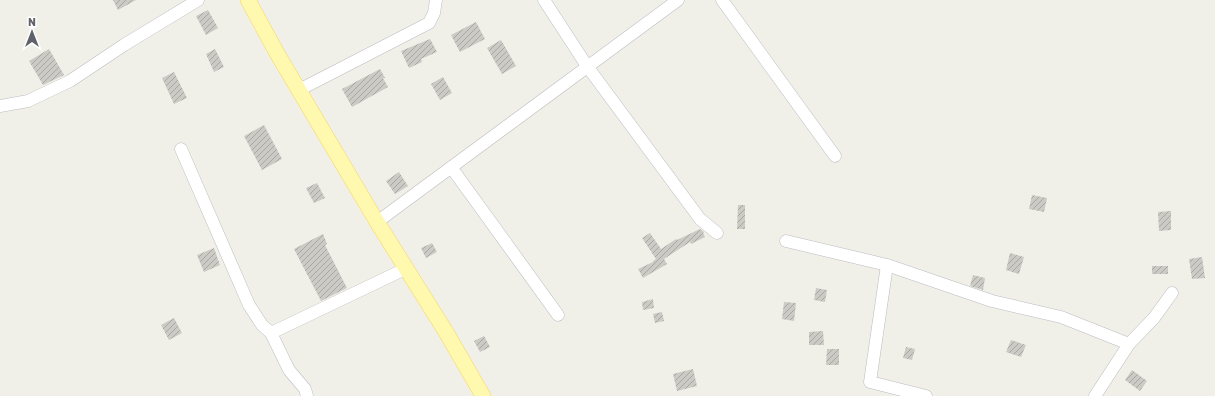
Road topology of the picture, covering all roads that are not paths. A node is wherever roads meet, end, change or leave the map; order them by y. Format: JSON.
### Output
{"nodes":[{"id":1,"x":198,"y":0,"type":"edge"},
{"id":2,"x":248,"y":0,"type":"edge"},
{"id":3,"x":436,"y":0,"type":"edge"},
{"id":4,"x":544,"y":0,"type":"edge"},
{"id":5,"x":678,"y":0,"type":"edge"},
{"id":6,"x":722,"y":0,"type":"edge"},
{"id":7,"x":587,"y":66,"type":"junction"},
{"id":8,"x":299,"y":90,"type":"junction"},
{"id":9,"x":0,"y":106,"type":"edge"},
{"id":10,"x":181,"y":149,"type":"dead end"},
{"id":11,"x":835,"y":156,"type":"dead end"},
{"id":12,"x":451,"y":167,"type":"junction"},
{"id":13,"x":377,"y":222,"type":"junction"},
{"id":14,"x":718,"y":233,"type":"dead end"},
{"id":15,"x":786,"y":241,"type":"dead end"},
{"id":16,"x":887,"y":265,"type":"junction"},
{"id":17,"x":405,"y":269,"type":"junction"},
{"id":18,"x":1172,"y":293,"type":"dead end"},
{"id":19,"x":558,"y":315,"type":"dead end"},
{"id":20,"x":272,"y":333,"type":"junction"},
{"id":21,"x":1129,"y":344,"type":"junction"},
{"id":22,"x":307,"y":396,"type":"edge"},
{"id":23,"x":483,"y":396,"type":"edge"},
{"id":24,"x":926,"y":396,"type":"edge"},
{"id":25,"x":1095,"y":396,"type":"edge"}],
"edges":[{"from":1,"to":9,"type":"street"},
{"from":2,"to":8,"type":"main road"},
{"from":3,"to":8,"type":"street"},
{"from":4,"to":7,"type":"street"},
{"from":5,"to":7,"type":"street"},
{"from":6,"to":11,"type":"street"},
{"from":7,"to":12,"type":"street"},
{"from":7,"to":14,"type":"street"},
{"from":8,"to":13,"type":"main road"},
{"from":10,"to":20,"type":"street"},
{"from":12,"to":13,"type":"street"},
{"from":12,"to":19,"type":"street"},
{"from":13,"to":17,"type":"main road"},
{"from":15,"to":16,"type":"street"},
{"from":16,"to":21,"type":"street"},
{"from":16,"to":24,"type":"street"},
{"from":17,"to":20,"type":"street"},
{"from":17,"to":23,"type":"main road"},
{"from":18,"to":21,"type":"street"},
{"from":20,"to":22,"type":"street"},
{"from":21,"to":25,"type":"street"}]}
